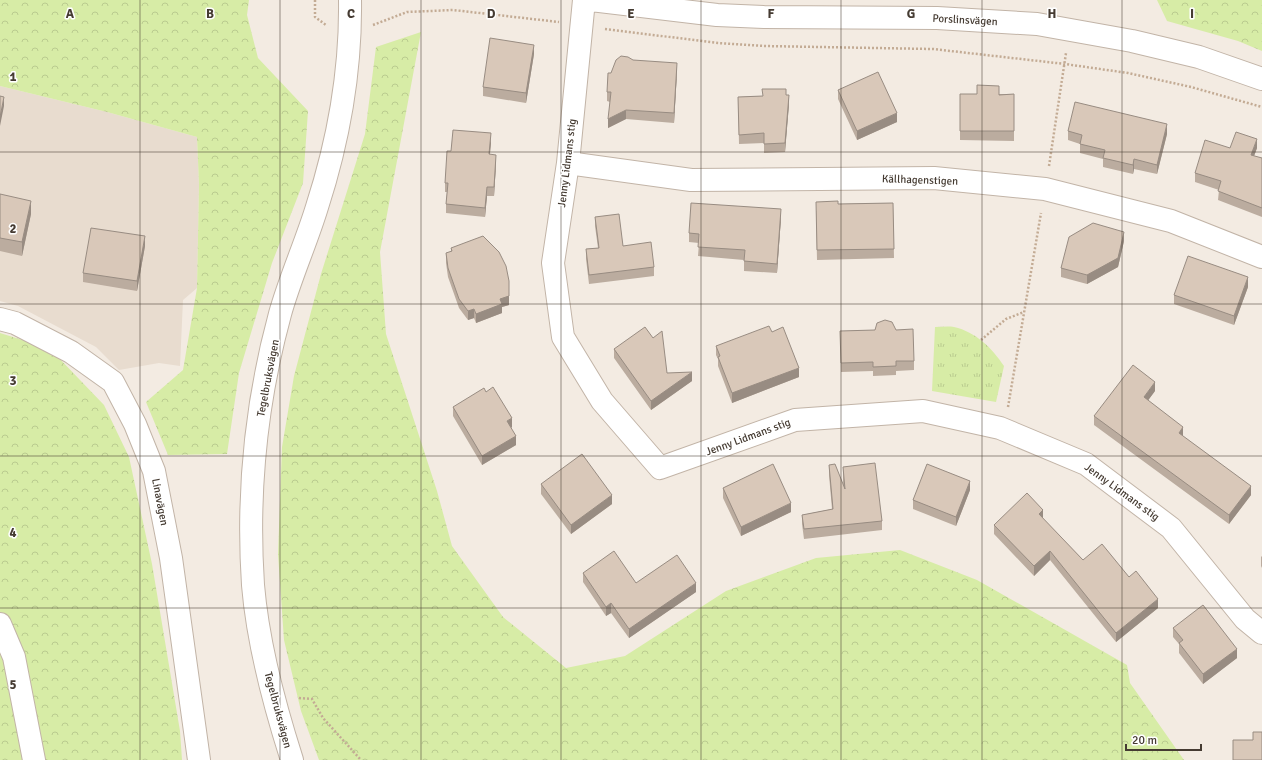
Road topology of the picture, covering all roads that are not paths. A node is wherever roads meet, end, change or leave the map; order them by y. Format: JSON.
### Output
{"nodes":[{"id":1,"x":350,"y":0,"type":"edge"},
{"id":2,"x":584,"y":0,"type":"edge"},
{"id":3,"x":591,"y":0,"type":"edge"},
{"id":4,"x":1262,"y":79,"type":"edge"},
{"id":5,"x":568,"y":163,"type":"junction"},
{"id":6,"x":1262,"y":257,"type":"edge"},
{"id":7,"x":0,"y":319,"type":"edge"},
{"id":8,"x":0,"y":624,"type":"edge"},
{"id":9,"x":1262,"y":634,"type":"edge"},
{"id":10,"x":34,"y":760,"type":"edge"},
{"id":11,"x":199,"y":760,"type":"edge"},
{"id":12,"x":292,"y":760,"type":"edge"}],
"edges":[{"from":1,"to":12,"type":"street","name":"Tegelbruksvägen"},
{"from":2,"to":5,"type":"street","name":"Jenny Lidmans stig"},
{"from":3,"to":4,"type":"street","name":"Porslinsvägen"},
{"from":5,"to":6,"type":"street","name":"Källhagenstigen"},
{"from":5,"to":9,"type":"street","name":"Jenny Lidmans stig"},
{"from":7,"to":11,"type":"street","name":"Linavägen"},
{"from":8,"to":10,"type":"street"}]}
